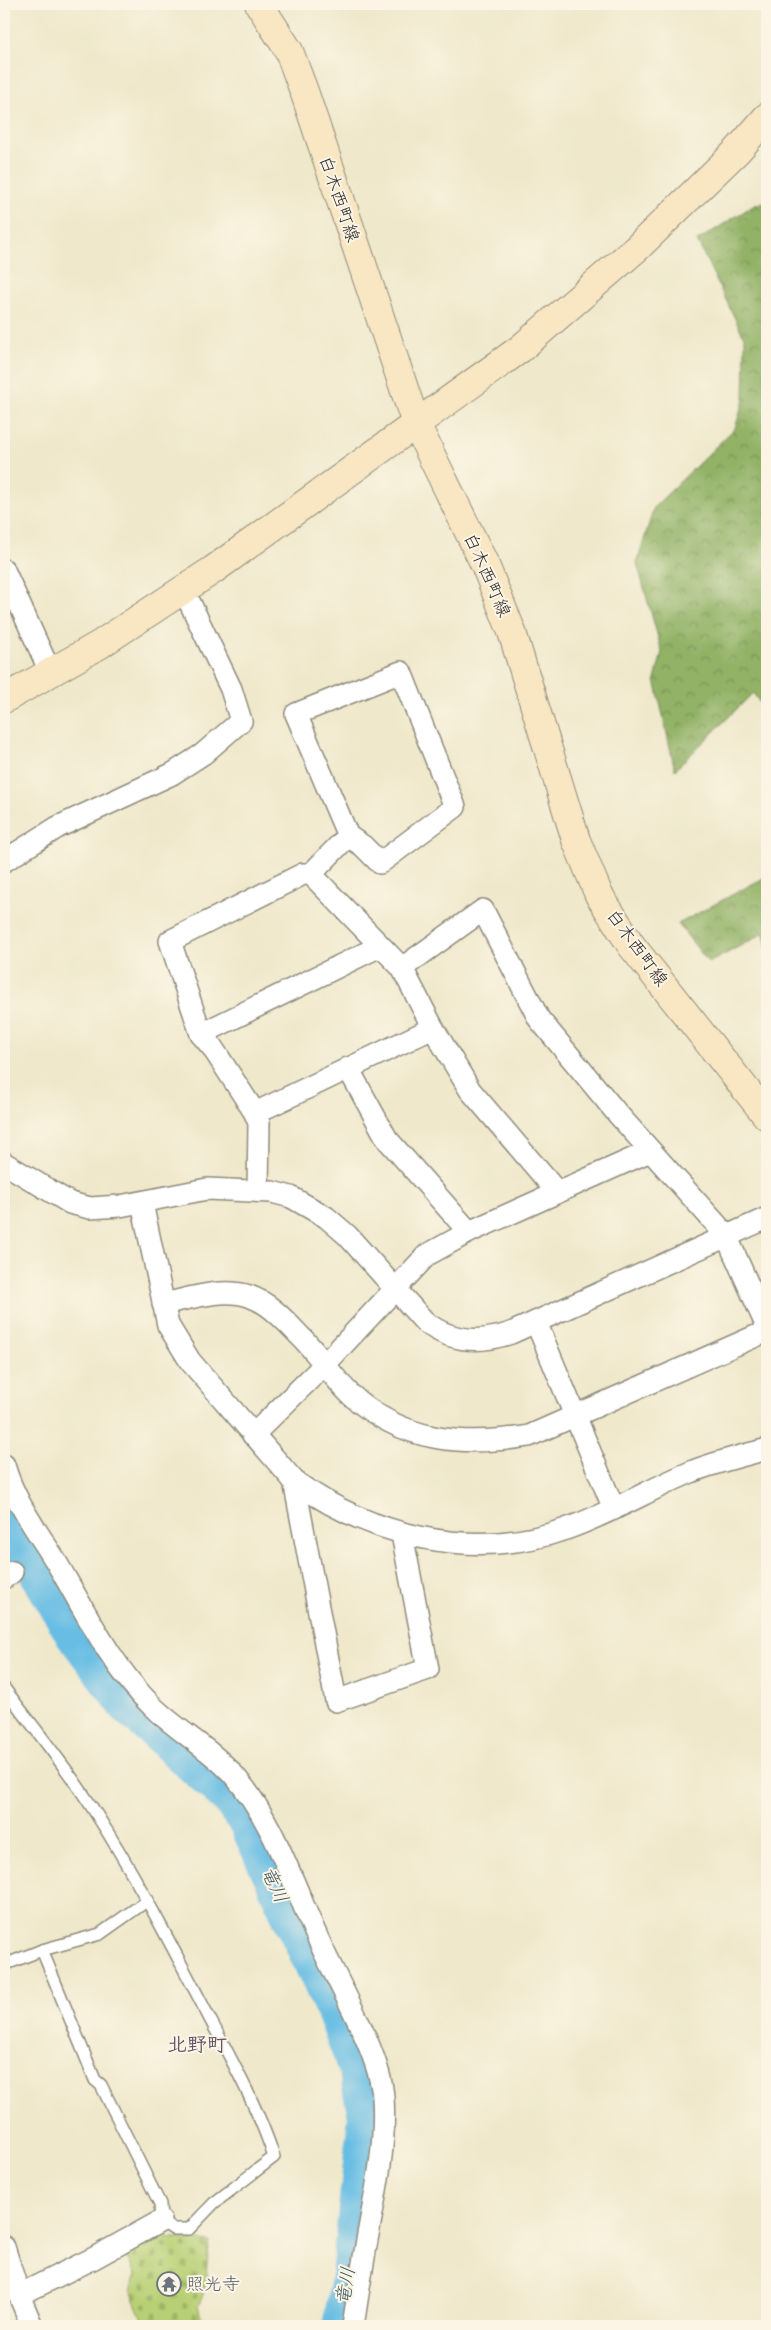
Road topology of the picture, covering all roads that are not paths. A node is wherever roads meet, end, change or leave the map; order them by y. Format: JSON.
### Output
{"nodes":[{"id":1,"x":259,"y":4,"type":"edge"},
{"id":2,"x":767,"y":117,"type":"edge"},
{"id":3,"x":416,"y":424,"type":"junction"},
{"id":4,"x":4,"y":570,"type":"edge"},
{"id":5,"x":190,"y":603,"type":"dead end"},
{"id":6,"x":51,"y":674,"type":"junction"},
{"id":7,"x":4,"y":699,"type":"edge"},
{"id":8,"x":348,"y":836,"type":"junction"},
{"id":9,"x":4,"y":861,"type":"edge"},
{"id":10,"x":310,"y":874,"type":"junction"},
{"id":11,"x":380,"y":946,"type":"junction"},
{"id":12,"x":402,"y":968,"type":"junction"},
{"id":13,"x":433,"y":1028,"type":"junction"},
{"id":14,"x":201,"y":1034,"type":"junction"},
{"id":15,"x":348,"y":1068,"type":"junction"},
{"id":16,"x":255,"y":1113,"type":"junction"},
{"id":17,"x":767,"y":1116,"type":"edge"},
{"id":18,"x":650,"y":1151,"type":"junction"},
{"id":19,"x":4,"y":1163,"type":"edge"},
{"id":20,"x":258,"y":1191,"type":"junction"},
{"id":21,"x":557,"y":1192,"type":"junction"},
{"id":22,"x":142,"y":1203,"type":"junction"},
{"id":23,"x":767,"y":1218,"type":"edge"},
{"id":24,"x":469,"y":1232,"type":"junction"},
{"id":25,"x":726,"y":1236,"type":"junction"},
{"id":26,"x":395,"y":1290,"type":"junction"},
{"id":27,"x":162,"y":1304,"type":"junction"},
{"id":28,"x":536,"y":1322,"type":"junction"},
{"id":29,"x":767,"y":1328,"type":"edge"},
{"id":30,"x":767,"y":1331,"type":"edge"},
{"id":31,"x":325,"y":1364,"type":"junction"},
{"id":32,"x":574,"y":1417,"type":"junction"},
{"id":33,"x":253,"y":1435,"type":"junction"},
{"id":34,"x":767,"y":1449,"type":"edge"},
{"id":35,"x":4,"y":1465,"type":"edge"},
{"id":36,"x":294,"y":1480,"type":"junction"},
{"id":37,"x":614,"y":1510,"type":"junction"},
{"id":38,"x":402,"y":1534,"type":"junction"},
{"id":39,"x":4,"y":1688,"type":"edge"},
{"id":40,"x":148,"y":1900,"type":"junction"},
{"id":41,"x":42,"y":1950,"type":"junction"},
{"id":42,"x":4,"y":1965,"type":"edge"},
{"id":43,"x":161,"y":2221,"type":"junction"},
{"id":44,"x":4,"y":2246,"type":"edge"},
{"id":45,"x":19,"y":2295,"type":"junction"},
{"id":46,"x":32,"y":2326,"type":"edge"},
{"id":47,"x":353,"y":2326,"type":"edge"}],
"edges":[{"from":1,"to":3,"type":"main road","name":"白木西町線"},
{"from":2,"to":3,"type":"main road"},
{"from":3,"to":6,"type":"main road"},
{"from":3,"to":17,"type":"main road","name":"白木西町線"},
{"from":4,"to":6,"type":"street"},
{"from":5,"to":9,"type":"street"},
{"from":6,"to":7,"type":"main road"},
{"from":8,"to":8,"type":"street"},
{"from":8,"to":10,"type":"street"},
{"from":10,"to":11,"type":"street"},
{"from":10,"to":14,"type":"street"},
{"from":11,"to":12,"type":"street"},
{"from":11,"to":14,"type":"street"},
{"from":12,"to":13,"type":"street"},
{"from":12,"to":18,"type":"street"},
{"from":13,"to":15,"type":"street"},
{"from":13,"to":21,"type":"street"},
{"from":14,"to":16,"type":"street"},
{"from":15,"to":16,"type":"street"},
{"from":15,"to":24,"type":"street"},
{"from":16,"to":20,"type":"street"},
{"from":18,"to":21,"type":"street"},
{"from":18,"to":25,"type":"street"},
{"from":19,"to":22,"type":"street"},
{"from":20,"to":22,"type":"street"},
{"from":20,"to":26,"type":"street"},
{"from":21,"to":24,"type":"street"},
{"from":22,"to":27,"type":"street"},
{"from":23,"to":25,"type":"street"},
{"from":24,"to":26,"type":"street"},
{"from":25,"to":28,"type":"street"},
{"from":25,"to":29,"type":"street"},
{"from":26,"to":28,"type":"street"},
{"from":26,"to":31,"type":"street"},
{"from":27,"to":31,"type":"street"},
{"from":27,"to":33,"type":"street"},
{"from":28,"to":32,"type":"street"},
{"from":30,"to":32,"type":"street"},
{"from":31,"to":32,"type":"street"},
{"from":31,"to":33,"type":"street"},
{"from":32,"to":37,"type":"street"},
{"from":33,"to":36,"type":"street"},
{"from":34,"to":37,"type":"street"},
{"from":35,"to":47,"type":"street"},
{"from":36,"to":38,"type":"street"},
{"from":36,"to":38,"type":"street"},
{"from":37,"to":38,"type":"street"},
{"from":39,"to":40,"type":"lane"},
{"from":40,"to":41,"type":"lane"},
{"from":40,"to":43,"type":"lane"},
{"from":41,"to":42,"type":"lane"},
{"from":41,"to":43,"type":"lane"},
{"from":43,"to":45,"type":"street"},
{"from":44,"to":45,"type":"street"},
{"from":45,"to":46,"type":"street"}]}
